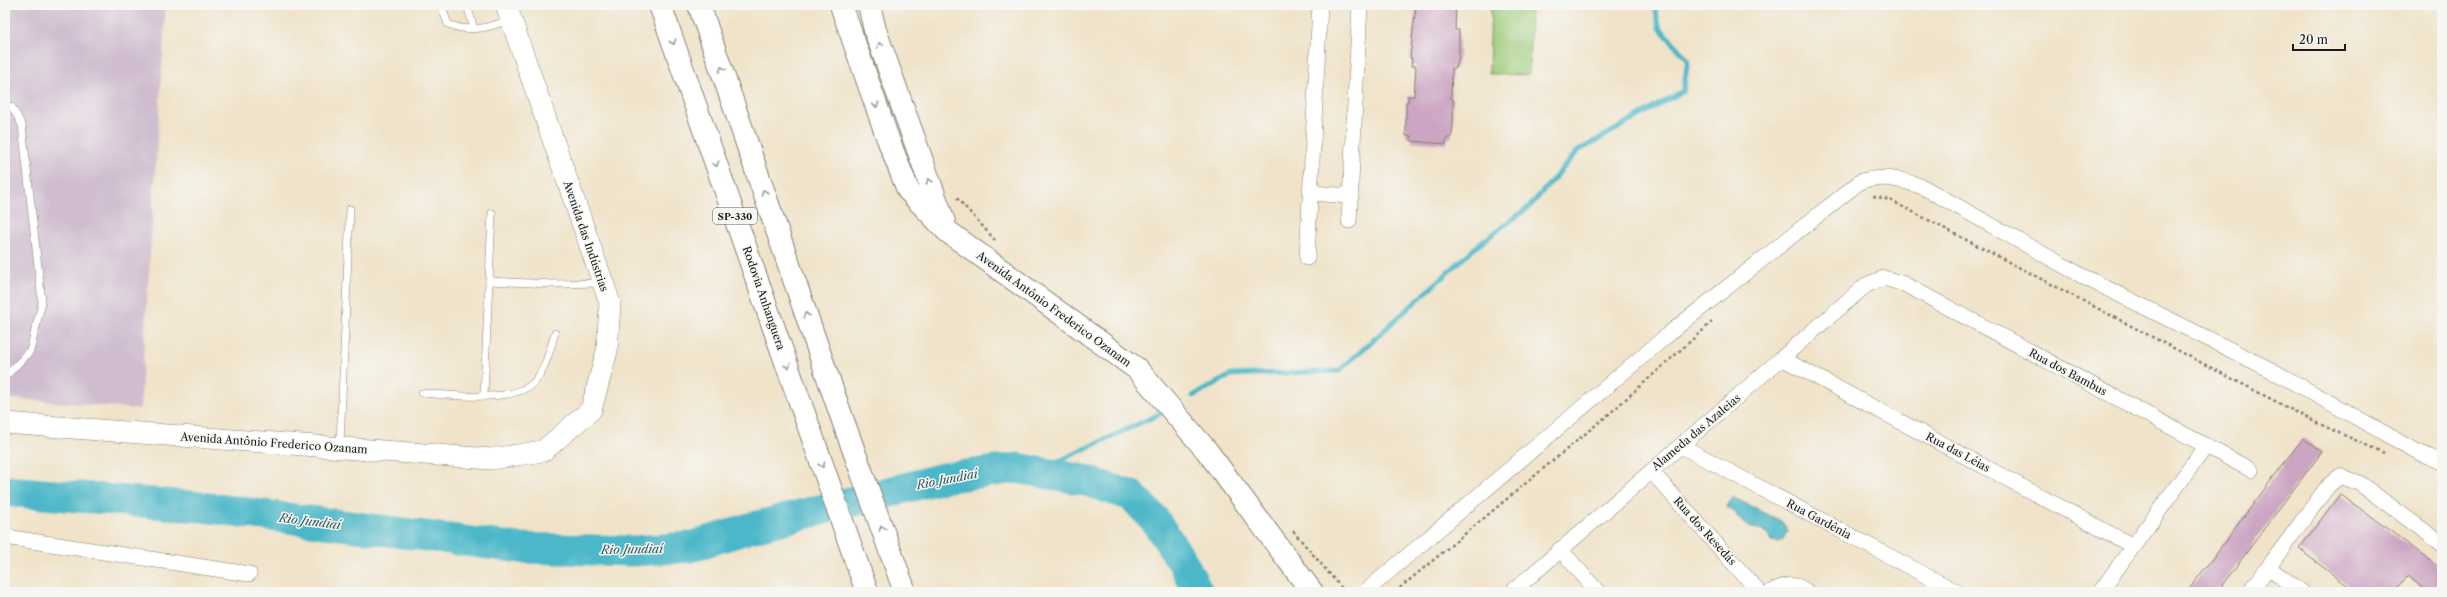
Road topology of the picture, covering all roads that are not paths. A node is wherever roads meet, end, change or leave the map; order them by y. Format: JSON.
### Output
{"nodes":[{"id":1,"x":441,"y":5,"type":"edge"},
{"id":2,"x":467,"y":5,"type":"edge"},
{"id":3,"x":660,"y":5,"type":"edge"},
{"id":4,"x":699,"y":5,"type":"edge"},
{"id":5,"x":842,"y":5,"type":"edge"},
{"id":6,"x":869,"y":5,"type":"edge"},
{"id":7,"x":1320,"y":5,"type":"edge"},
{"id":8,"x":1360,"y":5,"type":"edge"},
{"id":9,"x":509,"y":12,"type":"edge"},
{"id":10,"x":474,"y":29,"type":"junction"},
{"id":11,"x":891,"y":75,"type":"junction"},
{"id":12,"x":866,"y":76,"type":"junction"},
{"id":13,"x":5,"y":106,"type":"edge"},
{"id":14,"x":1310,"y":193,"type":"junction"},
{"id":15,"x":1351,"y":196,"type":"junction"},
{"id":16,"x":350,"y":209,"type":"dead end"},
{"id":17,"x":492,"y":213,"type":"dead end"},
{"id":18,"x":1349,"y":221,"type":"dead end"},
{"id":19,"x":947,"y":231,"type":"junction"},
{"id":20,"x":1307,"y":258,"type":"dead end"},
{"id":21,"x":1884,"y":278,"type":"joint"},
{"id":22,"x":489,"y":281,"type":"junction"},
{"id":23,"x":603,"y":283,"type":"junction"},
{"id":24,"x":555,"y":333,"type":"dead end"},
{"id":25,"x":1782,"y":359,"type":"junction"},
{"id":26,"x":5,"y":373,"type":"edge"},
{"id":27,"x":422,"y":394,"type":"dead end"},
{"id":28,"x":484,"y":396,"type":"junction"},
{"id":29,"x":5,"y":423,"type":"edge"},
{"id":30,"x":1681,"y":446,"type":"junction"},
{"id":31,"x":2206,"y":446,"type":"junction"},
{"id":32,"x":340,"y":448,"type":"junction"},
{"id":33,"x":543,"y":451,"type":"joint"},
{"id":34,"x":2442,"y":462,"type":"edge"},
{"id":35,"x":2251,"y":470,"type":"dead end"},
{"id":36,"x":1651,"y":471,"type":"junction"},
{"id":37,"x":5,"y":537,"type":"edge"},
{"id":38,"x":2442,"y":544,"type":"edge"},
{"id":39,"x":2133,"y":546,"type":"junction"},
{"id":40,"x":1560,"y":549,"type":"junction"},
{"id":41,"x":2269,"y":568,"type":"junction"},
{"id":42,"x":249,"y":574,"type":"dead end"},
{"id":43,"x":866,"y":592,"type":"edge"},
{"id":44,"x":905,"y":592,"type":"edge"},
{"id":45,"x":1312,"y":592,"type":"edge"},
{"id":46,"x":1365,"y":592,"type":"edge"},
{"id":47,"x":1512,"y":592,"type":"edge"},
{"id":48,"x":1598,"y":592,"type":"edge"},
{"id":49,"x":1759,"y":592,"type":"edge"},
{"id":50,"x":1771,"y":592,"type":"edge"},
{"id":51,"x":1807,"y":592,"type":"edge"},
{"id":52,"x":1957,"y":592,"type":"edge"},
{"id":53,"x":2100,"y":592,"type":"edge"},
{"id":54,"x":2250,"y":592,"type":"edge"},
{"id":55,"x":2302,"y":592,"type":"edge"}],
"edges":[{"from":1,"to":10,"type":"lane"},
{"from":2,"to":10,"type":"lane"},
{"from":3,"to":43,"type":"main road","name":"Rodovia Anhanguera","number":"SP-330","one_way":true},
{"from":44,"to":4,"type":"main road","number":"SP-330","one_way":true},
{"from":5,"to":12,"type":"main road","name":"Avenida Antônio Frederico Ozanam"},
{"from":11,"to":6,"type":"main road","one_way":true},
{"from":7,"to":14,"type":"street"},
{"from":8,"to":15,"type":"street"},
{"from":9,"to":10,"type":"lane"},
{"from":9,"to":23,"type":"street","name":"Avenida das Indústrias"},
{"from":11,"to":12,"type":"main road"},
{"from":19,"to":11,"type":"main road","one_way":true},
{"from":12,"to":19,"type":"main road","name":"Avenida Antônio Frederico Ozanam","one_way":true},
{"from":13,"to":26,"type":"lane"},
{"from":14,"to":15,"type":"street"},
{"from":14,"to":20,"type":"street"},
{"from":15,"to":18,"type":"street"},
{"from":16,"to":32,"type":"lane"},
{"from":17,"to":22,"type":"lane"},
{"from":19,"to":45,"type":"main road","name":"Avenida Antônio Frederico Ozanam"},
{"from":21,"to":25,"type":"street","name":"Alameda das Azaleias"},
{"from":21,"to":31,"type":"street","name":"Rua dos Bambus"},
{"from":22,"to":23,"type":"lane"},
{"from":22,"to":28,"type":"lane"},
{"from":23,"to":33,"type":"street","name":"Avenida das Indústrias"},
{"from":24,"to":28,"type":"lane"},
{"from":25,"to":30,"type":"street","name":"Alameda das Azaleias"},
{"from":25,"to":39,"type":"street","name":"Rua das Léias"},
{"from":27,"to":28,"type":"lane"},
{"from":29,"to":32,"type":"street","name":"Avenida Antônio Frederico Ozanam"},
{"from":30,"to":36,"type":"street","name":"Alameda das Azaleias"},
{"from":30,"to":52,"type":"street","name":"Rua Gardênia"},
{"from":31,"to":35,"type":"street","name":"Rua dos Bambus"},
{"from":31,"to":39,"type":"street"},
{"from":32,"to":33,"type":"street","name":"Avenida Antônio Frederico Ozanam"},
{"from":34,"to":46,"type":"street"},
{"from":36,"to":40,"type":"street","name":"Alameda das Azaleias"},
{"from":36,"to":49,"type":"street","name":"Rua dos Resedás"},
{"from":37,"to":42,"type":"street"},
{"from":38,"to":41,"type":"street"},
{"from":39,"to":53,"type":"street"},
{"from":40,"to":47,"type":"street","name":"Alameda das Azaleias"},
{"from":40,"to":48,"type":"street"},
{"from":41,"to":54,"type":"street"},
{"from":41,"to":55,"type":"street"},
{"from":50,"to":51,"type":"street"}]}
